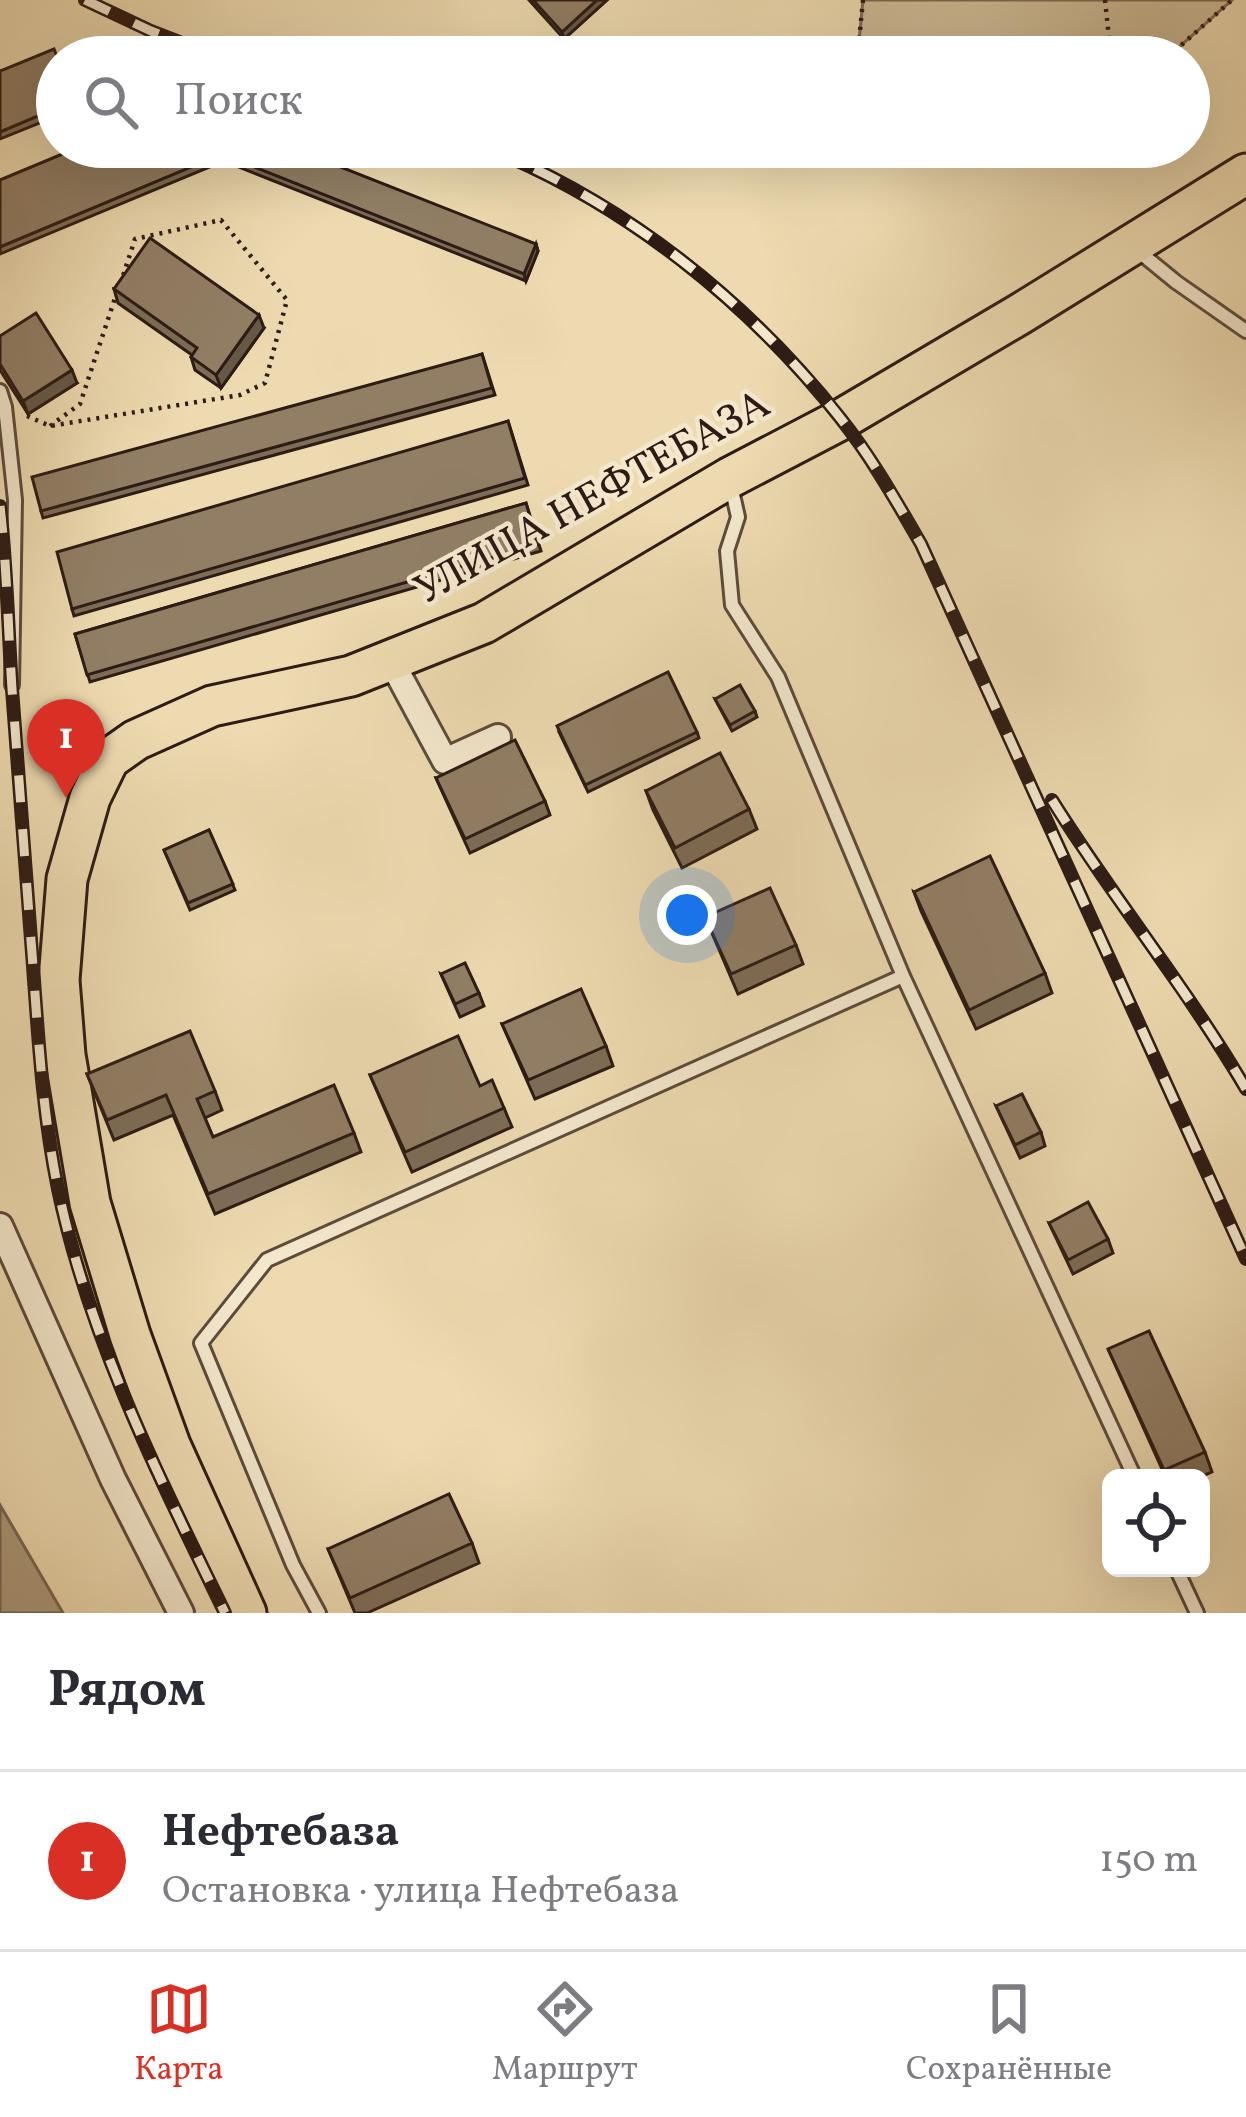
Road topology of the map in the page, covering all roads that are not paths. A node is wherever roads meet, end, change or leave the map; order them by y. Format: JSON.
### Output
{"nodes":[{"id":1,"x":1246,"y":174,"type":"edge"},
{"id":2,"x":1132,"y":246,"type":"junction"},
{"id":3,"x":1246,"y":331,"type":"edge"},
{"id":4,"x":0,"y":392,"type":"edge"},
{"id":5,"x":729,"y":478,"type":"junction"},
{"id":6,"x":390,"y":659,"type":"junction"},
{"id":7,"x":12,"y":685,"type":"dead end"},
{"id":8,"x":498,"y":737,"type":"dead end"},
{"id":9,"x":903,"y":976,"type":"junction"},
{"id":10,"x":0,"y":1226,"type":"edge"},
{"id":11,"x":1131,"y":1469,"type":"edge"},
{"id":12,"x":1180,"y":1577,"type":"edge"},
{"id":13,"x":181,"y":1613,"type":"edge"},
{"id":14,"x":246,"y":1613,"type":"edge"},
{"id":15,"x":319,"y":1613,"type":"edge"},
{"id":16,"x":1197,"y":1613,"type":"edge"}],
"edges":[{"from":1,"to":2,"type":"main road","name":"УЛИЦА НЕФТЕБАЗА"},
{"from":2,"to":3,"type":"lane"},
{"from":2,"to":5,"type":"main road","name":"УЛИЦА НЕФТЕБАЗА"},
{"from":4,"to":7,"type":"lane"},
{"from":5,"to":6,"type":"main road","name":"УЛИЦА НЕФТЕБАЗА"},
{"from":5,"to":9,"type":"lane"},
{"from":6,"to":8,"type":"street"},
{"from":6,"to":14,"type":"main road","name":"УЛИЦА НЕФТЕБАЗА"},
{"from":9,"to":11,"type":"lane"},
{"from":9,"to":15,"type":"lane"},
{"from":10,"to":13,"type":"street"},
{"from":12,"to":16,"type":"lane"}]}
